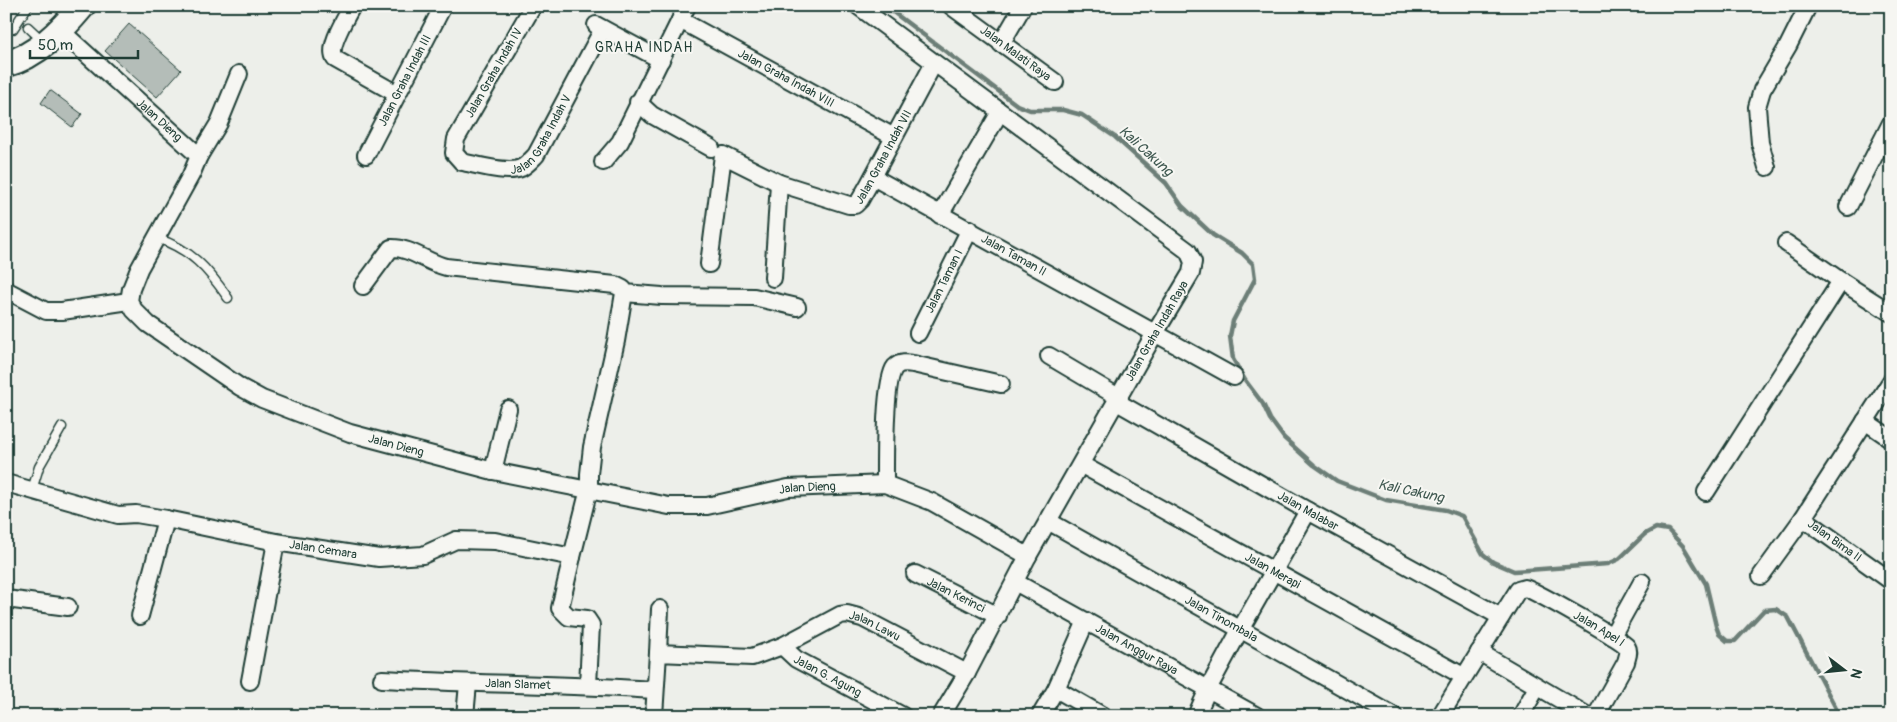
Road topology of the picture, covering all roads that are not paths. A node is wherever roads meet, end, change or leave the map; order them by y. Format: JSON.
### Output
{"nodes":[{"id":1,"x":28,"y":6,"type":"edge"},
{"id":2,"x":82,"y":6,"type":"edge"},
{"id":3,"x":352,"y":6,"type":"edge"},
{"id":4,"x":443,"y":6,"type":"edge"},
{"id":5,"x":533,"y":6,"type":"edge"},
{"id":6,"x":858,"y":6,"type":"edge"},
{"id":7,"x":951,"y":6,"type":"edge"},
{"id":8,"x":1023,"y":6,"type":"edge"},
{"id":9,"x":1808,"y":6,"type":"edge"},
{"id":10,"x":683,"y":13,"type":"edge"},
{"id":11,"x":6,"y":30,"type":"edge"},
{"id":12,"x":44,"y":33,"type":"junction"},
{"id":13,"x":1001,"y":44,"type":"junction"},
{"id":14,"x":660,"y":60,"type":"junction"},
{"id":15,"x":934,"y":63,"type":"junction"},
{"id":16,"x":6,"y":64,"type":"edge"},
{"id":17,"x":239,"y":74,"type":"dead end"},
{"id":18,"x":1056,"y":82,"type":"dead end"},
{"id":19,"x":397,"y":94,"type":"junction"},
{"id":20,"x":638,"y":102,"type":"junction"},
{"id":21,"x":1000,"y":112,"type":"junction"},
{"id":22,"x":1891,"y":123,"type":"edge"},
{"id":23,"x":894,"y":137,"type":"junction"},
{"id":24,"x":456,"y":139,"type":"joint"},
{"id":25,"x":717,"y":152,"type":"junction"},
{"id":26,"x":366,"y":155,"type":"dead end"},
{"id":27,"x":199,"y":156,"type":"junction"},
{"id":28,"x":603,"y":162,"type":"dead end"},
{"id":29,"x":1767,"y":167,"type":"dead end"},
{"id":30,"x":873,"y":177,"type":"junction"},
{"id":31,"x":779,"y":183,"type":"junction"},
{"id":32,"x":1848,"y":207,"type":"dead end"},
{"id":33,"x":940,"y":215,"type":"junction"},
{"id":34,"x":970,"y":229,"type":"junction"},
{"id":35,"x":156,"y":238,"type":"junction"},
{"id":36,"x":1786,"y":243,"type":"dead end"},
{"id":37,"x":709,"y":264,"type":"dead end"},
{"id":38,"x":773,"y":278,"type":"dead end"},
{"id":39,"x":1841,"y":281,"type":"junction"},
{"id":40,"x":363,"y":286,"type":"dead end"},
{"id":41,"x":6,"y":290,"type":"edge"},
{"id":42,"x":624,"y":293,"type":"junction"},
{"id":43,"x":228,"y":298,"type":"dead end"},
{"id":44,"x":129,"y":301,"type":"junction"},
{"id":45,"x":797,"y":306,"type":"dead end"},
{"id":46,"x":1891,"y":313,"type":"edge"},
{"id":47,"x":918,"y":333,"type":"dead end"},
{"id":48,"x":1155,"y":333,"type":"junction"},
{"id":49,"x":1050,"y":356,"type":"dead end"},
{"id":50,"x":1234,"y":377,"type":"dead end"},
{"id":51,"x":1891,"y":381,"type":"edge"},
{"id":52,"x":1001,"y":384,"type":"dead end"},
{"id":53,"x":1118,"y":400,"type":"junction"},
{"id":54,"x":508,"y":409,"type":"dead end"},
{"id":55,"x":1865,"y":421,"type":"junction"},
{"id":56,"x":62,"y":428,"type":"dead end"},
{"id":57,"x":1891,"y":439,"type":"edge"},
{"id":58,"x":1082,"y":465,"type":"junction"},
{"id":59,"x":492,"y":471,"type":"junction"},
{"id":60,"x":6,"y":483,"type":"edge"},
{"id":61,"x":885,"y":484,"type":"junction"},
{"id":62,"x":589,"y":489,"type":"junction"},
{"id":63,"x":32,"y":490,"type":"junction"},
{"id":64,"x":1706,"y":492,"type":"dead end"},
{"id":65,"x":1308,"y":511,"type":"junction"},
{"id":66,"x":1804,"y":518,"type":"junction"},
{"id":67,"x":166,"y":519,"type":"junction"},
{"id":68,"x":1048,"y":521,"type":"junction"},
{"id":69,"x":276,"y":542,"type":"junction"},
{"id":70,"x":1028,"y":556,"type":"junction"},
{"id":71,"x":572,"y":557,"type":"junction"},
{"id":72,"x":1274,"y":572,"type":"junction"},
{"id":73,"x":915,"y":574,"type":"dead end"},
{"id":74,"x":1761,"y":576,"type":"dead end"},
{"id":75,"x":1891,"y":581,"type":"edge"},
{"id":76,"x":1015,"y":582,"type":"junction"},
{"id":77,"x":1642,"y":582,"type":"dead end"},
{"id":78,"x":6,"y":599,"type":"edge"},
{"id":79,"x":68,"y":607,"type":"dead end"},
{"id":80,"x":660,"y":608,"type":"dead end"},
{"id":81,"x":140,"y":616,"type":"dead end"},
{"id":82,"x":998,"y":616,"type":"junction"},
{"id":83,"x":1501,"y":617,"type":"junction"},
{"id":84,"x":1086,"y":621,"type":"junction"},
{"id":85,"x":1240,"y":630,"type":"junction"},
{"id":86,"x":1612,"y":636,"type":"junction"},
{"id":87,"x":782,"y":646,"type":"junction"},
{"id":88,"x":1479,"y":652,"type":"junction"},
{"id":89,"x":658,"y":653,"type":"junction"},
{"id":90,"x":967,"y":673,"type":"junction"},
{"id":91,"x":1463,"y":676,"type":"junction"},
{"id":92,"x":382,"y":679,"type":"dead end"},
{"id":93,"x":250,"y":681,"type":"dead end"},
{"id":94,"x":468,"y":684,"type":"junction"},
{"id":95,"x":588,"y":685,"type":"junction"},
{"id":96,"x":1537,"y":687,"type":"junction"},
{"id":97,"x":1056,"y":689,"type":"junction"},
{"id":98,"x":1208,"y":689,"type":"junction"},
{"id":99,"x":655,"y":690,"type":"junction"},
{"id":100,"x":466,"y":716,"type":"edge"},
{"id":101,"x":654,"y":716,"type":"edge"},
{"id":102,"x":903,"y":716,"type":"edge"},
{"id":103,"x":942,"y":716,"type":"edge"},
{"id":104,"x":1040,"y":716,"type":"edge"},
{"id":105,"x":1103,"y":716,"type":"edge"},
{"id":106,"x":1196,"y":716,"type":"edge"},
{"id":107,"x":1258,"y":716,"type":"edge"},
{"id":108,"x":1394,"y":716,"type":"edge"},
{"id":109,"x":1440,"y":716,"type":"edge"},
{"id":110,"x":1521,"y":716,"type":"edge"},
{"id":111,"x":1588,"y":716,"type":"edge"},
{"id":112,"x":1596,"y":716,"type":"edge"}],
"edges":[{"from":1,"to":11,"type":"lane"},
{"from":2,"to":12,"type":"main road"},
{"from":3,"to":19,"type":"street"},
{"from":4,"to":19,"type":"street","name":"Jalan Graha Indah III"},
{"from":5,"to":24,"type":"street","name":"Jalan Graha Indah IV"},
{"from":6,"to":15,"type":"street","name":"Jalan Graha Indah Raya"},
{"from":7,"to":13,"type":"street","name":"Jalan Malati Raya"},
{"from":8,"to":13,"type":"street"},
{"from":9,"to":29,"type":"street"},
{"from":10,"to":14,"type":"street"},
{"from":10,"to":23,"type":"street","name":"Jalan Graha Indah VIII"},
{"from":12,"to":16,"type":"main road"},
{"from":12,"to":27,"type":"street","name":"Jalan Dieng"},
{"from":13,"to":18,"type":"street","name":"Jalan Malati Raya"},
{"from":14,"to":20,"type":"street"},
{"from":14,"to":24,"type":"street","name":"Jalan Graha Indah V"},
{"from":15,"to":21,"type":"street","name":"Jalan Graha Indah Raya"},
{"from":15,"to":23,"type":"street","name":"Jalan Graha Indah VII"},
{"from":17,"to":27,"type":"street"},
{"from":19,"to":26,"type":"street","name":"Jalan Graha Indah III"},
{"from":20,"to":25,"type":"street","name":"Jalan Graha Indah VII"},
{"from":20,"to":28,"type":"street"},
{"from":21,"to":33,"type":"street"},
{"from":21,"to":48,"type":"street","name":"Jalan Graha Indah Raya"},
{"from":22,"to":32,"type":"street"},
{"from":23,"to":30,"type":"street","name":"Jalan Graha Indah VII"},
{"from":25,"to":31,"type":"street","name":"Jalan Graha Indah VII"},
{"from":25,"to":37,"type":"street"},
{"from":27,"to":35,"type":"street"},
{"from":30,"to":31,"type":"street","name":"Jalan Graha Indah VII"},
{"from":30,"to":33,"type":"street","name":"Jalan Taman II"},
{"from":31,"to":38,"type":"street"},
{"from":33,"to":34,"type":"street","name":"Jalan Taman II"},
{"from":34,"to":47,"type":"street","name":"Jalan Taman I"},
{"from":34,"to":48,"type":"street","name":"Jalan Taman II"},
{"from":35,"to":43,"type":"lane"},
{"from":35,"to":44,"type":"street"},
{"from":36,"to":39,"type":"street"},
{"from":39,"to":46,"type":"street"},
{"from":39,"to":64,"type":"street"},
{"from":40,"to":42,"type":"street"},
{"from":41,"to":44,"type":"street"},
{"from":42,"to":45,"type":"street"},
{"from":42,"to":62,"type":"street"},
{"from":44,"to":59,"type":"street","name":"Jalan Dieng"},
{"from":48,"to":50,"type":"street","name":"Jalan Taman II"},
{"from":48,"to":53,"type":"street","name":"Jalan Graha Indah Raya"},
{"from":49,"to":53,"type":"street","name":"Jalan Malabar"},
{"from":51,"to":55,"type":"street"},
{"from":52,"to":61,"type":"street"},
{"from":53,"to":58,"type":"street","name":"Jalan Graha Indah Raya"},
{"from":53,"to":65,"type":"street","name":"Jalan Malabar"},
{"from":54,"to":59,"type":"street"},
{"from":55,"to":57,"type":"street"},
{"from":55,"to":66,"type":"street"},
{"from":56,"to":63,"type":"lane"},
{"from":58,"to":68,"type":"street","name":"Jalan Graha Indah Raya"},
{"from":58,"to":72,"type":"street","name":"Jalan Merapi"},
{"from":59,"to":62,"type":"street","name":"Jalan Dieng"},
{"from":60,"to":63,"type":"street","name":"Jalan Cemara"},
{"from":61,"to":62,"type":"street","name":"Jalan Dieng"},
{"from":61,"to":70,"type":"street","name":"Jalan Dieng"},
{"from":62,"to":71,"type":"street"},
{"from":63,"to":67,"type":"street","name":"Jalan Cemara"},
{"from":65,"to":72,"type":"street"},
{"from":65,"to":83,"type":"street","name":"Jalan Malabar"},
{"from":66,"to":74,"type":"street"},
{"from":66,"to":75,"type":"street","name":"Jalan Bima II"},
{"from":67,"to":69,"type":"street","name":"Jalan Cemara"},
{"from":67,"to":81,"type":"street"},
{"from":68,"to":70,"type":"street","name":"Jalan Graha Indah Raya"},
{"from":68,"to":85,"type":"street","name":"Jalan Tinombala"},
{"from":69,"to":71,"type":"street","name":"Jalan Cemara"},
{"from":69,"to":93,"type":"street"},
{"from":70,"to":76,"type":"street","name":"Jalan Graha Indah Raya"},
{"from":71,"to":95,"type":"street"},
{"from":72,"to":85,"type":"street"},
{"from":72,"to":91,"type":"street","name":"Jalan Merapi"},
{"from":73,"to":82,"type":"street","name":"Jalan Kerinci"},
{"from":76,"to":82,"type":"street","name":"Jalan Graha Indah Raya"},
{"from":76,"to":84,"type":"street","name":"Jalan Anggur Raya"},
{"from":77,"to":86,"type":"street"},
{"from":78,"to":79,"type":"street"},
{"from":80,"to":89,"type":"street"},
{"from":82,"to":90,"type":"street","name":"Jalan Graha Indah Raya"},
{"from":83,"to":86,"type":"street","name":"Jalan Apel I"},
{"from":83,"to":88,"type":"street"},
{"from":84,"to":97,"type":"street"},
{"from":84,"to":98,"type":"street","name":"Jalan Anggur Raya"},
{"from":85,"to":98,"type":"street"},
{"from":85,"to":108,"type":"street","name":"Jalan Tinombala"},
{"from":86,"to":112,"type":"street","name":"Jalan Apel I"},
{"from":87,"to":89,"type":"street"},
{"from":87,"to":90,"type":"street","name":"Jalan Lawu"},
{"from":87,"to":102,"type":"street","name":"Jalan G. Agung"},
{"from":88,"to":91,"type":"street"},
{"from":88,"to":96,"type":"street"},
{"from":89,"to":99,"type":"street"},
{"from":90,"to":103,"type":"street","name":"Jalan Graha Indah Raya"},
{"from":91,"to":109,"type":"street"},
{"from":92,"to":94,"type":"street","name":"Jalan Slamet"},
{"from":94,"to":95,"type":"street","name":"Jalan Slamet"},
{"from":94,"to":100,"type":"street"},
{"from":95,"to":99,"type":"street","name":"Jalan Slamet"},
{"from":96,"to":110,"type":"street"},
{"from":96,"to":111,"type":"street"},
{"from":97,"to":104,"type":"street"},
{"from":97,"to":105,"type":"street"},
{"from":98,"to":106,"type":"street"},
{"from":98,"to":107,"type":"street","name":"Jalan Anggur Raya"},
{"from":99,"to":101,"type":"street"}]}
